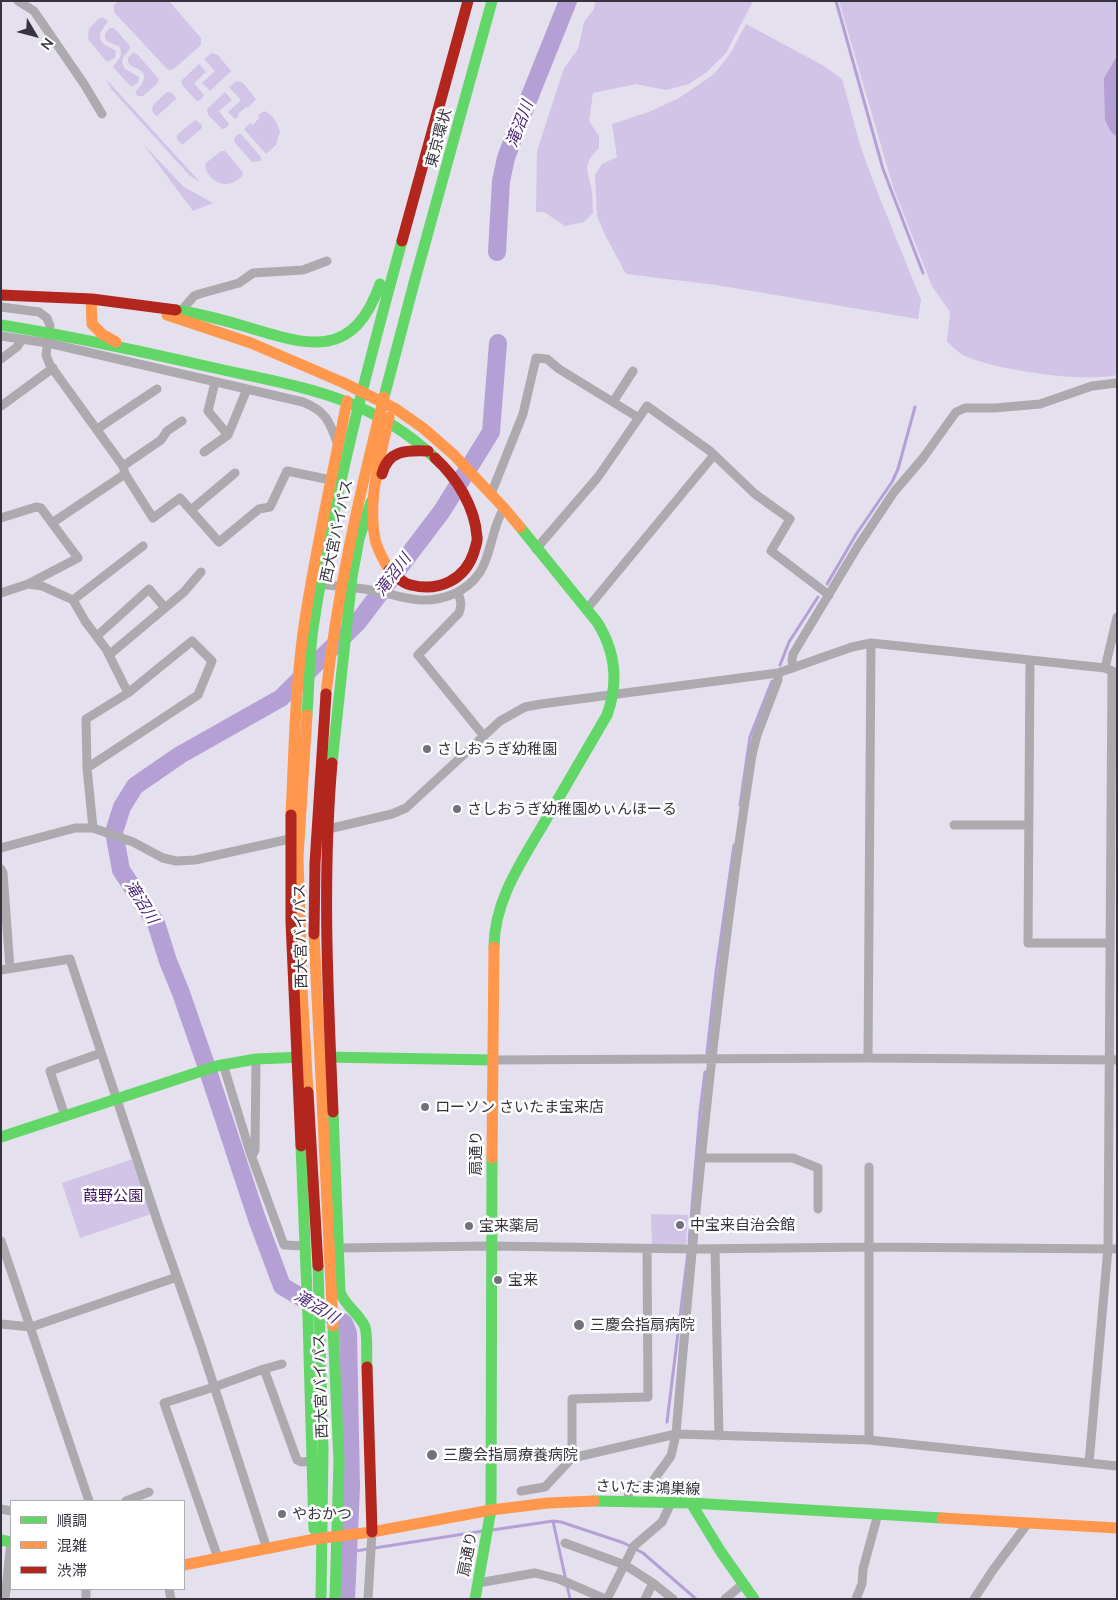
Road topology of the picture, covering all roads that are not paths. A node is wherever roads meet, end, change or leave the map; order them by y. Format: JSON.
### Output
{"nodes":[{"id":1,"x":18,"y":1,"type":"edge"},
{"id":2,"x":468,"y":1,"type":"edge"},
{"id":3,"x":492,"y":1,"type":"edge"},
{"id":4,"x":102,"y":114,"type":"dead end"},
{"id":5,"x":327,"y":261,"type":"dead end"},
{"id":6,"x":386,"y":283,"type":"junction"},
{"id":7,"x":1,"y":295,"type":"edge"},
{"id":8,"x":91,"y":300,"type":"junction"},
{"id":9,"x":130,"y":304,"type":"junction"},
{"id":10,"x":1,"y":307,"type":"edge"},
{"id":11,"x":181,"y":311,"type":"junction"},
{"id":12,"x":1,"y":325,"type":"edge"},
{"id":13,"x":1,"y":336,"type":"edge"},
{"id":14,"x":49,"y":336,"type":"junction"},
{"id":15,"x":22,"y":339,"type":"junction"},
{"id":16,"x":129,"y":349,"type":"junction"},
{"id":17,"x":1,"y":360,"type":"edge"},
{"id":18,"x":53,"y":368,"type":"junction"},
{"id":19,"x":633,"y":371,"type":"dead end"},
{"id":20,"x":247,"y":376,"type":"junction"},
{"id":21,"x":215,"y":382,"type":"junction"},
{"id":22,"x":1117,"y":383,"type":"edge"},
{"id":23,"x":391,"y":385,"type":"junction"},
{"id":24,"x":156,"y":389,"type":"dead end"},
{"id":25,"x":247,"y":389,"type":"junction"},
{"id":26,"x":347,"y":401,"type":"junction"},
{"id":27,"x":613,"y":402,"type":"junction"},
{"id":28,"x":1,"y":406,"type":"edge"},
{"id":29,"x":639,"y":418,"type":"junction"},
{"id":30,"x":410,"y":419,"type":"junction"},
{"id":31,"x":182,"y":421,"type":"dead end"},
{"id":32,"x":97,"y":429,"type":"junction"},
{"id":33,"x":228,"y":434,"type":"junction"},
{"id":34,"x":338,"y":445,"type":"junction"},
{"id":35,"x":428,"y":451,"type":"junction"},
{"id":36,"x":204,"y":452,"type":"dead end"},
{"id":37,"x":714,"y":455,"type":"junction"},
{"id":38,"x":124,"y":470,"type":"junction"},
{"id":39,"x":235,"y":473,"type":"dead end"},
{"id":40,"x":331,"y":480,"type":"junction"},
{"id":41,"x":491,"y":494,"type":"junction"},
{"id":42,"x":504,"y":508,"type":"junction"},
{"id":43,"x":191,"y":510,"type":"junction"},
{"id":44,"x":1,"y":518,"type":"edge"},
{"id":45,"x":52,"y":523,"type":"junction"},
{"id":46,"x":144,"y":546,"type":"dead end"},
{"id":47,"x":536,"y":549,"type":"junction"},
{"id":48,"x":201,"y":572,"type":"dead end"},
{"id":49,"x":28,"y":584,"type":"junction"},
{"id":50,"x":311,"y":584,"type":"junction"},
{"id":51,"x":357,"y":588,"type":"junction"},
{"id":52,"x":1,"y":593,"type":"edge"},
{"id":53,"x":458,"y":593,"type":"junction"},
{"id":54,"x":829,"y":596,"type":"junction"},
{"id":55,"x":73,"y":600,"type":"junction"},
{"id":56,"x":165,"y":608,"type":"junction"},
{"id":57,"x":586,"y":610,"type":"junction"},
{"id":58,"x":1117,"y":617,"type":"edge"},
{"id":59,"x":97,"y":636,"type":"junction"},
{"id":60,"x":871,"y":643,"type":"junction"},
{"id":61,"x":109,"y":655,"type":"junction"},
{"id":62,"x":1030,"y":660,"type":"junction"},
{"id":63,"x":793,"y":668,"type":"junction"},
{"id":64,"x":1111,"y":671,"type":"edge"},
{"id":65,"x":778,"y":673,"type":"junction"},
{"id":66,"x":128,"y":693,"type":"junction"},
{"id":67,"x":614,"y":695,"type":"junction"},
{"id":68,"x":483,"y":735,"type":"junction"},
{"id":69,"x":87,"y":768,"type":"junction"},
{"id":70,"x":954,"y":825,"type":"dead end"},
{"id":71,"x":1029,"y":825,"type":"junction"},
{"id":72,"x":97,"y":829,"type":"junction"},
{"id":73,"x":327,"y":829,"type":"junction"},
{"id":74,"x":290,"y":839,"type":"junction"},
{"id":75,"x":1,"y":848,"type":"edge"},
{"id":76,"x":1,"y":869,"type":"edge"},
{"id":77,"x":1110,"y":943,"type":"junction"},
{"id":78,"x":6,"y":969,"type":"edge"},
{"id":79,"x":101,"y":1053,"type":"junction"},
{"id":80,"x":296,"y":1057,"type":"junction"},
{"id":81,"x":331,"y":1057,"type":"junction"},
{"id":82,"x":868,"y":1058,"type":"junction"},
{"id":83,"x":256,"y":1059,"type":"junction"},
{"id":84,"x":492,"y":1060,"type":"junction"},
{"id":85,"x":711,"y":1060,"type":"junction"},
{"id":86,"x":1113,"y":1060,"type":"edge"},
{"id":87,"x":220,"y":1065,"type":"junction"},
{"id":88,"x":117,"y":1099,"type":"junction"},
{"id":89,"x":65,"y":1116,"type":"junction"},
{"id":90,"x":1,"y":1137,"type":"edge"},
{"id":91,"x":252,"y":1156,"type":"junction"},
{"id":92,"x":701,"y":1158,"type":"junction"},
{"id":93,"x":869,"y":1167,"type":"dead end"},
{"id":94,"x":818,"y":1209,"type":"dead end"},
{"id":95,"x":1,"y":1241,"type":"edge"},
{"id":96,"x":304,"y":1246,"type":"junction"},
{"id":97,"x":491,"y":1246,"type":"junction"},
{"id":98,"x":870,"y":1247,"type":"junction"},
{"id":99,"x":339,"y":1248,"type":"junction"},
{"id":100,"x":1112,"y":1248,"type":"edge"},
{"id":101,"x":647,"y":1249,"type":"junction"},
{"id":102,"x":715,"y":1249,"type":"junction"},
{"id":103,"x":692,"y":1250,"type":"junction"},
{"id":104,"x":176,"y":1277,"type":"junction"},
{"id":105,"x":1,"y":1324,"type":"edge"},
{"id":106,"x":31,"y":1327,"type":"junction"},
{"id":107,"x":282,"y":1364,"type":"dead end"},
{"id":108,"x":264,"y":1369,"type":"junction"},
{"id":109,"x":214,"y":1387,"type":"junction"},
{"id":110,"x":676,"y":1434,"type":"junction"},
{"id":111,"x":719,"y":1436,"type":"junction"},
{"id":112,"x":869,"y":1440,"type":"junction"},
{"id":113,"x":572,"y":1458,"type":"junction"},
{"id":114,"x":313,"y":1461,"type":"junction"},
{"id":115,"x":1089,"y":1463,"type":"junction"},
{"id":116,"x":1117,"y":1466,"type":"edge"},
{"id":117,"x":521,"y":1491,"type":"dead end"},
{"id":118,"x":149,"y":1492,"type":"dead end"},
{"id":119,"x":89,"y":1500,"type":"edge"},
{"id":120,"x":129,"y":1500,"type":"edge"},
{"id":121,"x":628,"y":1501,"type":"junction"},
{"id":122,"x":671,"y":1503,"type":"junction"},
{"id":123,"x":691,"y":1503,"type":"junction"},
{"id":124,"x":491,"y":1510,"type":"junction"},
{"id":125,"x":878,"y":1514,"type":"junction"},
{"id":126,"x":1028,"y":1523,"type":"junction"},
{"id":127,"x":1117,"y":1528,"type":"edge"},
{"id":128,"x":369,"y":1532,"type":"junction"},
{"id":129,"x":314,"y":1539,"type":"junction"},
{"id":130,"x":565,"y":1543,"type":"dead end"},
{"id":131,"x":267,"y":1549,"type":"junction"},
{"id":132,"x":10,"y":1552,"type":"edge"},
{"id":133,"x":218,"y":1558,"type":"junction"},
{"id":134,"x":185,"y":1565,"type":"edge"},
{"id":135,"x":625,"y":1565,"type":"junction"},
{"id":136,"x":478,"y":1583,"type":"junction"},
{"id":137,"x":653,"y":1583,"type":"junction"},
{"id":138,"x":743,"y":1584,"type":"junction"},
{"id":139,"x":5,"y":1599,"type":"edge"},
{"id":140,"x":315,"y":1599,"type":"edge"},
{"id":141,"x":321,"y":1599,"type":"edge"},
{"id":142,"x":335,"y":1599,"type":"edge"},
{"id":143,"x":368,"y":1599,"type":"edge"},
{"id":144,"x":475,"y":1599,"type":"edge"},
{"id":145,"x":606,"y":1599,"type":"edge"},
{"id":146,"x":645,"y":1599,"type":"edge"},
{"id":147,"x":673,"y":1599,"type":"edge"},
{"id":148,"x":725,"y":1599,"type":"edge"},
{"id":149,"x":754,"y":1599,"type":"edge"},
{"id":150,"x":856,"y":1599,"type":"edge"},
{"id":151,"x":974,"y":1599,"type":"edge"}],
"edges":[{"from":1,"to":4,"type":"street"},
{"from":2,"to":6,"type":"main road","name":"東京環状"},
{"from":3,"to":23,"type":"main road","name":"東京環状"},
{"from":5,"to":11,"type":"street"},
{"from":6,"to":11,"type":"main road"},
{"from":6,"to":141,"type":"main road","name":"西大宮バイパス"},
{"from":7,"to":8,"type":"main road"},
{"from":8,"to":9,"type":"main road"},
{"from":8,"to":16,"type":"main road"},
{"from":9,"to":11,"type":"main road"},
{"from":9,"to":30,"type":"main road"},
{"from":10,"to":14,"type":"street"},
{"from":12,"to":14,"type":"main road"},
{"from":13,"to":15,"type":"street"},
{"from":14,"to":15,"type":"street"},
{"from":14,"to":16,"type":"main road"},
{"from":14,"to":18,"type":"street"},
{"from":14,"to":21,"type":"street"},
{"from":15,"to":17,"type":"street"},
{"from":16,"to":20,"type":"main road"},
{"from":18,"to":28,"type":"street"},
{"from":18,"to":32,"type":"street"},
{"from":19,"to":27,"type":"street"},
{"from":20,"to":26,"type":"main road"},
{"from":20,"to":30,"type":"main road"},
{"from":21,"to":25,"type":"street"},
{"from":21,"to":33,"type":"street"},
{"from":22,"to":54,"type":"street"},
{"from":23,"to":35,"type":"main road"},
{"from":23,"to":142,"type":"main road","name":"西大宮バイパス"},
{"from":24,"to":32,"type":"street"},
{"from":25,"to":33,"type":"street"},
{"from":25,"to":34,"type":"street"},
{"from":26,"to":34,"type":"main road"},
{"from":26,"to":35,"type":"main road"},
{"from":27,"to":29,"type":"street"},
{"from":27,"to":41,"type":"street"},
{"from":29,"to":37,"type":"street"},
{"from":29,"to":47,"type":"street"},
{"from":30,"to":41,"type":"main road","name":"扇通り"},
{"from":31,"to":38,"type":"street"},
{"from":32,"to":38,"type":"street"},
{"from":33,"to":36,"type":"street"},
{"from":34,"to":40,"type":"main road"},
{"from":35,"to":51,"type":"main road"},
{"from":37,"to":54,"type":"street"},
{"from":37,"to":57,"type":"street"},
{"from":38,"to":43,"type":"street"},
{"from":38,"to":45,"type":"street"},
{"from":39,"to":43,"type":"street"},
{"from":40,"to":43,"type":"street"},
{"from":40,"to":50,"type":"main road"},
{"from":41,"to":42,"type":"main road","name":"扇通り"},
{"from":42,"to":47,"type":"main road","name":"扇通り"},
{"from":42,"to":53,"type":"street"},
{"from":44,"to":45,"type":"street"},
{"from":45,"to":49,"type":"street"},
{"from":46,"to":55,"type":"street"},
{"from":47,"to":57,"type":"main road","name":"扇通り"},
{"from":48,"to":56,"type":"street"},
{"from":49,"to":52,"type":"street"},
{"from":49,"to":55,"type":"street"},
{"from":50,"to":51,"type":"street"},
{"from":50,"to":74,"type":"main road"},
{"from":51,"to":53,"type":"street"},
{"from":51,"to":73,"type":"main road"},
{"from":53,"to":68,"type":"street"},
{"from":54,"to":63,"type":"street"},
{"from":55,"to":59,"type":"street"},
{"from":56,"to":59,"type":"street"},
{"from":56,"to":61,"type":"street"},
{"from":57,"to":67,"type":"main road","name":"扇通り"},
{"from":58,"to":64,"type":"street"},
{"from":59,"to":61,"type":"street"},
{"from":60,"to":62,"type":"street"},
{"from":60,"to":63,"type":"street"},
{"from":60,"to":82,"type":"street"},
{"from":61,"to":66,"type":"street"},
{"from":62,"to":64,"type":"street"},
{"from":62,"to":71,"type":"street"},
{"from":63,"to":65,"type":"street"},
{"from":64,"to":77,"type":"street"},
{"from":65,"to":67,"type":"street"},
{"from":65,"to":85,"type":"street"},
{"from":66,"to":69,"type":"street"},
{"from":66,"to":69,"type":"street"},
{"from":67,"to":68,"type":"street"},
{"from":67,"to":84,"type":"main road","name":"扇通り"},
{"from":68,"to":73,"type":"street"},
{"from":69,"to":72,"type":"street"},
{"from":70,"to":71,"type":"street"},
{"from":71,"to":77,"type":"street"},
{"from":72,"to":74,"type":"street"},
{"from":72,"to":75,"type":"street"},
{"from":73,"to":74,"type":"street"},
{"from":73,"to":81,"type":"main road"},
{"from":74,"to":80,"type":"main road"},
{"from":76,"to":78,"type":"street"},
{"from":77,"to":86,"type":"street"},
{"from":78,"to":79,"type":"street"},
{"from":79,"to":88,"type":"street"},
{"from":79,"to":89,"type":"street"},
{"from":80,"to":81,"type":"main road"},
{"from":80,"to":83,"type":"main road"},
{"from":80,"to":96,"type":"main road"},
{"from":81,"to":84,"type":"main road"},
{"from":81,"to":99,"type":"main road"},
{"from":82,"to":85,"type":"street"},
{"from":82,"to":86,"type":"street"},
{"from":83,"to":87,"type":"main road"},
{"from":83,"to":91,"type":"street"},
{"from":84,"to":85,"type":"street"},
{"from":84,"to":97,"type":"main road","name":"扇通り"},
{"from":85,"to":92,"type":"street"},
{"from":86,"to":100,"type":"street"},
{"from":87,"to":88,"type":"main road"},
{"from":87,"to":91,"type":"street"},
{"from":88,"to":89,"type":"main road"},
{"from":88,"to":104,"type":"street"},
{"from":89,"to":90,"type":"main road"},
{"from":91,"to":96,"type":"street"},
{"from":92,"to":94,"type":"street"},
{"from":92,"to":103,"type":"street"},
{"from":93,"to":98,"type":"street"},
{"from":95,"to":106,"type":"street"},
{"from":96,"to":114,"type":"main road"},
{"from":97,"to":99,"type":"street"},
{"from":97,"to":101,"type":"street"},
{"from":97,"to":124,"type":"main road","name":"扇通り"},
{"from":98,"to":100,"type":"street"},
{"from":98,"to":102,"type":"street"},
{"from":98,"to":112,"type":"street"},
{"from":99,"to":128,"type":"main road"},
{"from":100,"to":115,"type":"street"},
{"from":101,"to":103,"type":"street"},
{"from":101,"to":113,"type":"street"},
{"from":102,"to":103,"type":"street"},
{"from":102,"to":111,"type":"street"},
{"from":103,"to":110,"type":"street"},
{"from":104,"to":106,"type":"street"},
{"from":104,"to":109,"type":"street"},
{"from":105,"to":106,"type":"street"},
{"from":106,"to":119,"type":"street"},
{"from":107,"to":108,"type":"street"},
{"from":108,"to":109,"type":"street"},
{"from":108,"to":114,"type":"street"},
{"from":109,"to":131,"type":"street"},
{"from":109,"to":133,"type":"street"},
{"from":110,"to":111,"type":"street"},
{"from":110,"to":113,"type":"street"},
{"from":110,"to":121,"type":"street"},
{"from":111,"to":112,"type":"street"},
{"from":112,"to":115,"type":"street"},
{"from":113,"to":117,"type":"street"},
{"from":114,"to":129,"type":"main road"},
{"from":115,"to":116,"type":"street"},
{"from":118,"to":120,"type":"street"},
{"from":121,"to":122,"type":"main road","name":"さいたま鴻巣線"},
{"from":121,"to":124,"type":"main road","name":"さいたま鴻巣線"},
{"from":122,"to":123,"type":"main road","name":"さいたま鴻巣線"},
{"from":122,"to":135,"type":"street"},
{"from":123,"to":125,"type":"main road","name":"さいたま鴻巣線"},
{"from":123,"to":138,"type":"main road"},
{"from":124,"to":128,"type":"main road","name":"さいたま鴻巣線"},
{"from":124,"to":136,"type":"main road","name":"扇通り"},
{"from":125,"to":126,"type":"main road","name":"さいたま鴻巣線"},
{"from":125,"to":150,"type":"street"},
{"from":126,"to":127,"type":"main road","name":"さいたま鴻巣線"},
{"from":126,"to":151,"type":"street"},
{"from":128,"to":129,"type":"main road","name":"さいたま鴻巣線"},
{"from":128,"to":143,"type":"street"},
{"from":129,"to":131,"type":"main road","name":"さいたま鴻巣線"},
{"from":129,"to":140,"type":"street"},
{"from":130,"to":135,"type":"street"},
{"from":131,"to":133,"type":"main road","name":"さいたま鴻巣線"},
{"from":132,"to":139,"type":"street"},
{"from":133,"to":134,"type":"main road","name":"さいたま鴻巣線"},
{"from":135,"to":137,"type":"street"},
{"from":135,"to":145,"type":"street"},
{"from":136,"to":144,"type":"main road","name":"扇通り"},
{"from":136,"to":145,"type":"street"},
{"from":137,"to":146,"type":"street"},
{"from":137,"to":147,"type":"street"},
{"from":138,"to":148,"type":"street"},
{"from":138,"to":149,"type":"main road"}]}
